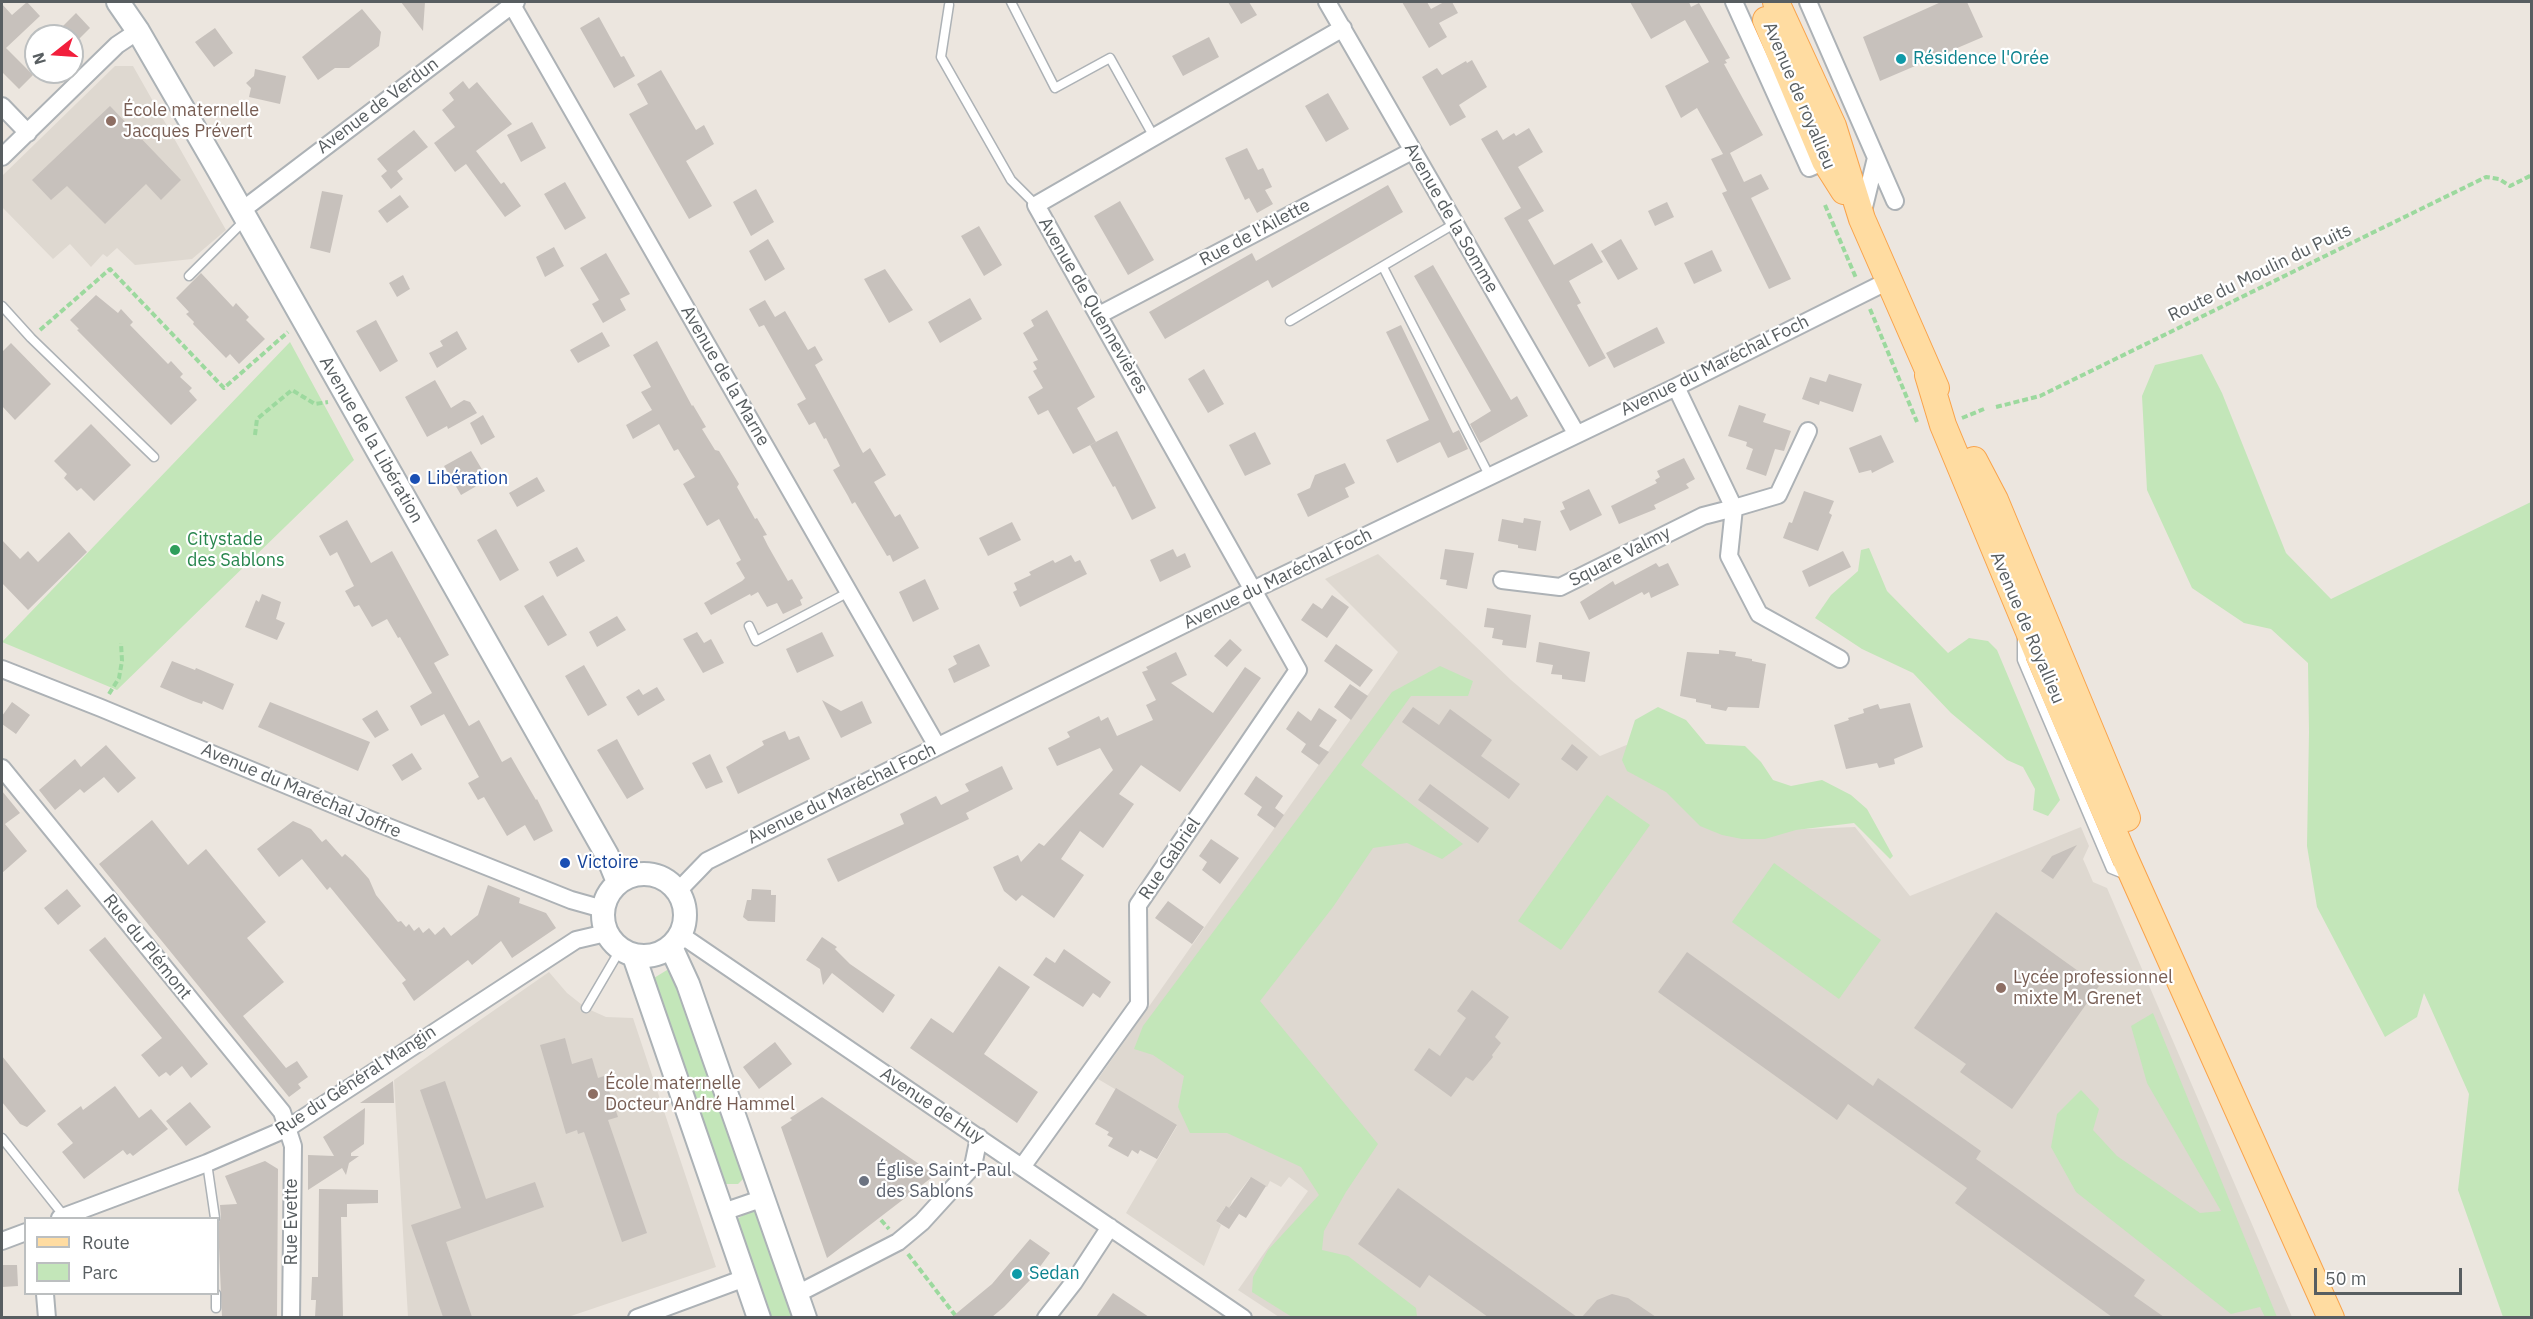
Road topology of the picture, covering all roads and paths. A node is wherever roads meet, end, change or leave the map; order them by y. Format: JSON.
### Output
{"nodes":[{"id":1,"x":118,"y":2,"type":"edge"},
{"id":2,"x":1011,"y":2,"type":"edge"},
{"id":3,"x":1327,"y":2,"type":"edge"},
{"id":4,"x":1734,"y":2,"type":"edge"},
{"id":5,"x":1759,"y":2,"type":"edge"},
{"id":6,"x":1776,"y":2,"type":"edge"},
{"id":7,"x":1808,"y":2,"type":"edge"},
{"id":8,"x":514,"y":3,"type":"edge"},
{"id":9,"x":949,"y":5,"type":"dead end"},
{"id":10,"x":1343,"y":28,"type":"junction"},
{"id":11,"x":138,"y":31,"type":"junction"},
{"id":12,"x":2,"y":106,"type":"edge"},
{"id":13,"x":27,"y":133,"type":"junction"},
{"id":14,"x":1154,"y":137,"type":"junction"},
{"id":15,"x":1412,"y":151,"type":"junction"},
{"id":16,"x":2,"y":157,"type":"edge"},
{"id":17,"x":1876,"y":158,"type":"junction"},
{"id":18,"x":1825,"y":161,"type":"junction"},
{"id":19,"x":2532,"y":175,"type":"edge"},
{"id":20,"x":1822,"y":200,"type":"dead end"},
{"id":21,"x":1894,"y":201,"type":"dead end"},
{"id":22,"x":1036,"y":205,"type":"junction"},
{"id":23,"x":243,"y":215,"type":"junction"},
{"id":24,"x":1862,"y":219,"type":"junction"},
{"id":25,"x":1454,"y":224,"type":"junction"},
{"id":26,"x":1383,"y":267,"type":"junction"},
{"id":27,"x":189,"y":276,"type":"dead end"},
{"id":28,"x":1888,"y":281,"type":"junction"},
{"id":29,"x":1863,"y":293,"type":"junction"},
{"id":30,"x":2,"y":306,"type":"edge"},
{"id":31,"x":1099,"y":315,"type":"junction"},
{"id":32,"x":302,"y":319,"type":"junction"},
{"id":33,"x":1290,"y":321,"type":"dead end"},
{"id":34,"x":31,"y":338,"type":"junction"},
{"id":35,"x":1928,"y":375,"type":"junction"},
{"id":36,"x":1676,"y":387,"type":"junction"},
{"id":37,"x":345,"y":394,"type":"junction"},
{"id":38,"x":1996,"y":406,"type":"dead end"},
{"id":39,"x":1984,"y":410,"type":"dead end"},
{"id":40,"x":1954,"y":421,"type":"junction"},
{"id":41,"x":1917,"y":423,"type":"dead end"},
{"id":42,"x":1808,"y":431,"type":"dead end"},
{"id":43,"x":1576,"y":434,"type":"junction"},
{"id":44,"x":255,"y":435,"type":"dead end"},
{"id":45,"x":154,"y":457,"type":"dead end"},
{"id":46,"x":1490,"y":477,"type":"junction"},
{"id":47,"x":1734,"y":508,"type":"junction"},
{"id":48,"x":1503,"y":580,"type":"dead end"},
{"id":49,"x":1253,"y":590,"type":"junction"},
{"id":50,"x":849,"y":592,"type":"junction"},
{"id":51,"x":749,"y":626,"type":"dead end"},
{"id":52,"x":121,"y":643,"type":"dead end"},
{"id":53,"x":1840,"y":659,"type":"dead end"},
{"id":54,"x":2,"y":669,"type":"edge"},
{"id":55,"x":101,"y":708,"type":"junction"},
{"id":56,"x":937,"y":746,"type":"junction"},
{"id":57,"x":2,"y":768,"type":"edge"},
{"id":58,"x":618,"y":882,"type":"junction"},
{"id":59,"x":678,"y":891,"type":"junction"},
{"id":60,"x":603,"y":909,"type":"junction"},
{"id":61,"x":2151,"y":911,"type":"junction"},
{"id":62,"x":676,"y":941,"type":"junction"},
{"id":63,"x":620,"y":946,"type":"junction"},
{"id":64,"x":586,"y":1008,"type":"dead end"},
{"id":65,"x":288,"y":1128,"type":"junction"},
{"id":66,"x":979,"y":1137,"type":"junction"},
{"id":67,"x":2,"y":1138,"type":"edge"},
{"id":68,"x":207,"y":1163,"type":"junction"},
{"id":69,"x":1022,"y":1167,"type":"junction"},
{"id":70,"x":764,"y":1198,"type":"junction"},
{"id":71,"x":723,"y":1212,"type":"junction"},
{"id":72,"x":61,"y":1217,"type":"edge"},
{"id":73,"x":65,"y":1217,"type":"edge"},
{"id":74,"x":215,"y":1217,"type":"edge"},
{"id":75,"x":881,"y":1220,"type":"dead end"},
{"id":76,"x":1110,"y":1227,"type":"junction"},
{"id":77,"x":24,"y":1233,"type":"edge"},
{"id":78,"x":2,"y":1241,"type":"edge"},
{"id":79,"x":898,"y":1242,"type":"junction"},
{"id":80,"x":746,"y":1278,"type":"junction"},
{"id":81,"x":797,"y":1294,"type":"junction"},
{"id":82,"x":45,"y":1295,"type":"edge"},
{"id":83,"x":216,"y":1295,"type":"edge"},
{"id":84,"x":216,"y":1308,"type":"dead end"},
{"id":85,"x":955,"y":1315,"type":"dead end"},
{"id":86,"x":47,"y":1317,"type":"edge"},
{"id":87,"x":291,"y":1317,"type":"edge"},
{"id":88,"x":637,"y":1317,"type":"edge"},
{"id":89,"x":759,"y":1317,"type":"edge"},
{"id":90,"x":805,"y":1317,"type":"edge"},
{"id":91,"x":1046,"y":1317,"type":"edge"},
{"id":92,"x":1243,"y":1317,"type":"edge"},
{"id":93,"x":2331,"y":1317,"type":"edge"}],
"edges":[{"from":1,"to":11,"type":"street","name":"Avenue de la Libération"},
{"from":2,"to":14,"type":"lane"},
{"from":3,"to":10,"type":"street","name":"Avenue de la Somme"},
{"from":4,"to":18,"type":"street","name":"Avenue de Royallieu"},
{"from":5,"to":18,"type":"main road","name":"Avenue de royallieu"},
{"from":6,"to":24,"type":"main road","name":"Avenue de Royallieu"},
{"from":7,"to":17,"type":"street"},
{"from":8,"to":23,"type":"street","name":"Avenue de Verdun"},
{"from":8,"to":50,"type":"street","name":"Avenue de la Marne"},
{"from":9,"to":22,"type":"lane"},
{"from":10,"to":14,"type":"street","name":"Avenue de Quennevières"},
{"from":10,"to":15,"type":"street","name":"Avenue de la Somme"},
{"from":11,"to":13,"type":"street"},
{"from":11,"to":23,"type":"street","name":"Avenue de la Libération"},
{"from":12,"to":13,"type":"street"},
{"from":13,"to":16,"type":"street"},
{"from":14,"to":22,"type":"street","name":"Avenue de Quennevières"},
{"from":15,"to":25,"type":"street","name":"Avenue de la Somme"},
{"from":15,"to":31,"type":"street","name":"Rue de l'Ailette"},
{"from":17,"to":21,"type":"street"},
{"from":17,"to":24,"type":"street"},
{"from":18,"to":24,"type":"main road","name":"Avenue de royallieu"},
{"from":19,"to":38,"type":"path","name":"Route du Moulin du Puits"},
{"from":20,"to":29,"type":"path"},
{"from":22,"to":31,"type":"street","name":"Avenue de Quennevières"},
{"from":23,"to":27,"type":"lane"},
{"from":23,"to":32,"type":"street","name":"Avenue de la Libération"},
{"from":24,"to":28,"type":"main road"},
{"from":25,"to":26,"type":"lane"},
{"from":25,"to":43,"type":"street","name":"Avenue de la Somme"},
{"from":26,"to":33,"type":"lane"},
{"from":26,"to":46,"type":"lane"},
{"from":28,"to":29,"type":"street","name":"Avenue du Maréchal Foch"},
{"from":28,"to":35,"type":"main road"},
{"from":29,"to":36,"type":"street","name":"Avenue du Maréchal Foch"},
{"from":29,"to":41,"type":"path"},
{"from":30,"to":34,"type":"lane"},
{"from":31,"to":49,"type":"street","name":"Avenue de Quennevières"},
{"from":32,"to":34,"type":"path"},
{"from":32,"to":37,"type":"street","name":"Avenue de la Libération"},
{"from":34,"to":45,"type":"lane"},
{"from":35,"to":40,"type":"main road","name":"Avenue de Royallieu"},
{"from":35,"to":61,"type":"main road","name":"Avenue de Royallieu"},
{"from":36,"to":43,"type":"street","name":"Avenue du Maréchal Foch"},
{"from":36,"to":47,"type":"street"},
{"from":37,"to":44,"type":"path"},
{"from":37,"to":58,"type":"street","name":"Avenue de la Libération"},
{"from":39,"to":40,"type":"path"},
{"from":40,"to":61,"type":"main road","name":"Avenue de Royallieu"},
{"from":42,"to":47,"type":"street","name":"Square Valmy"},
{"from":43,"to":46,"type":"street","name":"Avenue du Maréchal Foch"},
{"from":46,"to":49,"type":"street","name":"Avenue du Maréchal Foch"},
{"from":47,"to":48,"type":"street","name":"Square Valmy"},
{"from":47,"to":53,"type":"street"},
{"from":49,"to":56,"type":"street","name":"Avenue du Maréchal Foch"},
{"from":49,"to":69,"type":"street","name":"Rue Gabriel"},
{"from":50,"to":51,"type":"lane"},
{"from":50,"to":56,"type":"street","name":"Avenue de la Marne"},
{"from":52,"to":55,"type":"path"},
{"from":54,"to":55,"type":"street","name":"Avenue du Maréchal Joffre"},
{"from":55,"to":60,"type":"street","name":"Avenue du Maréchal Joffre"},
{"from":56,"to":59,"type":"street","name":"Avenue du Maréchal Foch"},
{"from":57,"to":65,"type":"street","name":"Rue du Plémont"},
{"from":58,"to":59,"type":"street"},
{"from":58,"to":60,"type":"street"},
{"from":59,"to":62,"type":"street"},
{"from":60,"to":63,"type":"street"},
{"from":61,"to":93,"type":"main road"},
{"from":62,"to":63,"type":"street"},
{"from":62,"to":66,"type":"street","name":"Avenue de Huy"},
{"from":62,"to":70,"type":"street"},
{"from":63,"to":64,"type":"lane"},
{"from":63,"to":65,"type":"street","name":"Rue du Général Mangin"},
{"from":63,"to":71,"type":"street"},
{"from":65,"to":68,"type":"street","name":"Rue du Général Mangin"},
{"from":65,"to":87,"type":"street","name":"Rue Evette"},
{"from":66,"to":69,"type":"street","name":"Avenue de Huy"},
{"from":66,"to":79,"type":"street"},
{"from":67,"to":72,"type":"lane"},
{"from":68,"to":73,"type":"street","name":"Rue du Général Mangin"},
{"from":68,"to":74,"type":"lane"},
{"from":69,"to":76,"type":"street","name":"Avenue de Huy"},
{"from":70,"to":71,"type":"street"},
{"from":70,"to":81,"type":"street"},
{"from":71,"to":80,"type":"street"},
{"from":75,"to":79,"type":"path"},
{"from":76,"to":91,"type":"street"},
{"from":76,"to":92,"type":"street","name":"Avenue de Huy"},
{"from":77,"to":78,"type":"street"},
{"from":79,"to":81,"type":"street"},
{"from":79,"to":85,"type":"path"},
{"from":80,"to":88,"type":"street"},
{"from":80,"to":89,"type":"street"},
{"from":81,"to":90,"type":"street"},
{"from":82,"to":86,"type":"street"},
{"from":83,"to":84,"type":"lane"}]}
